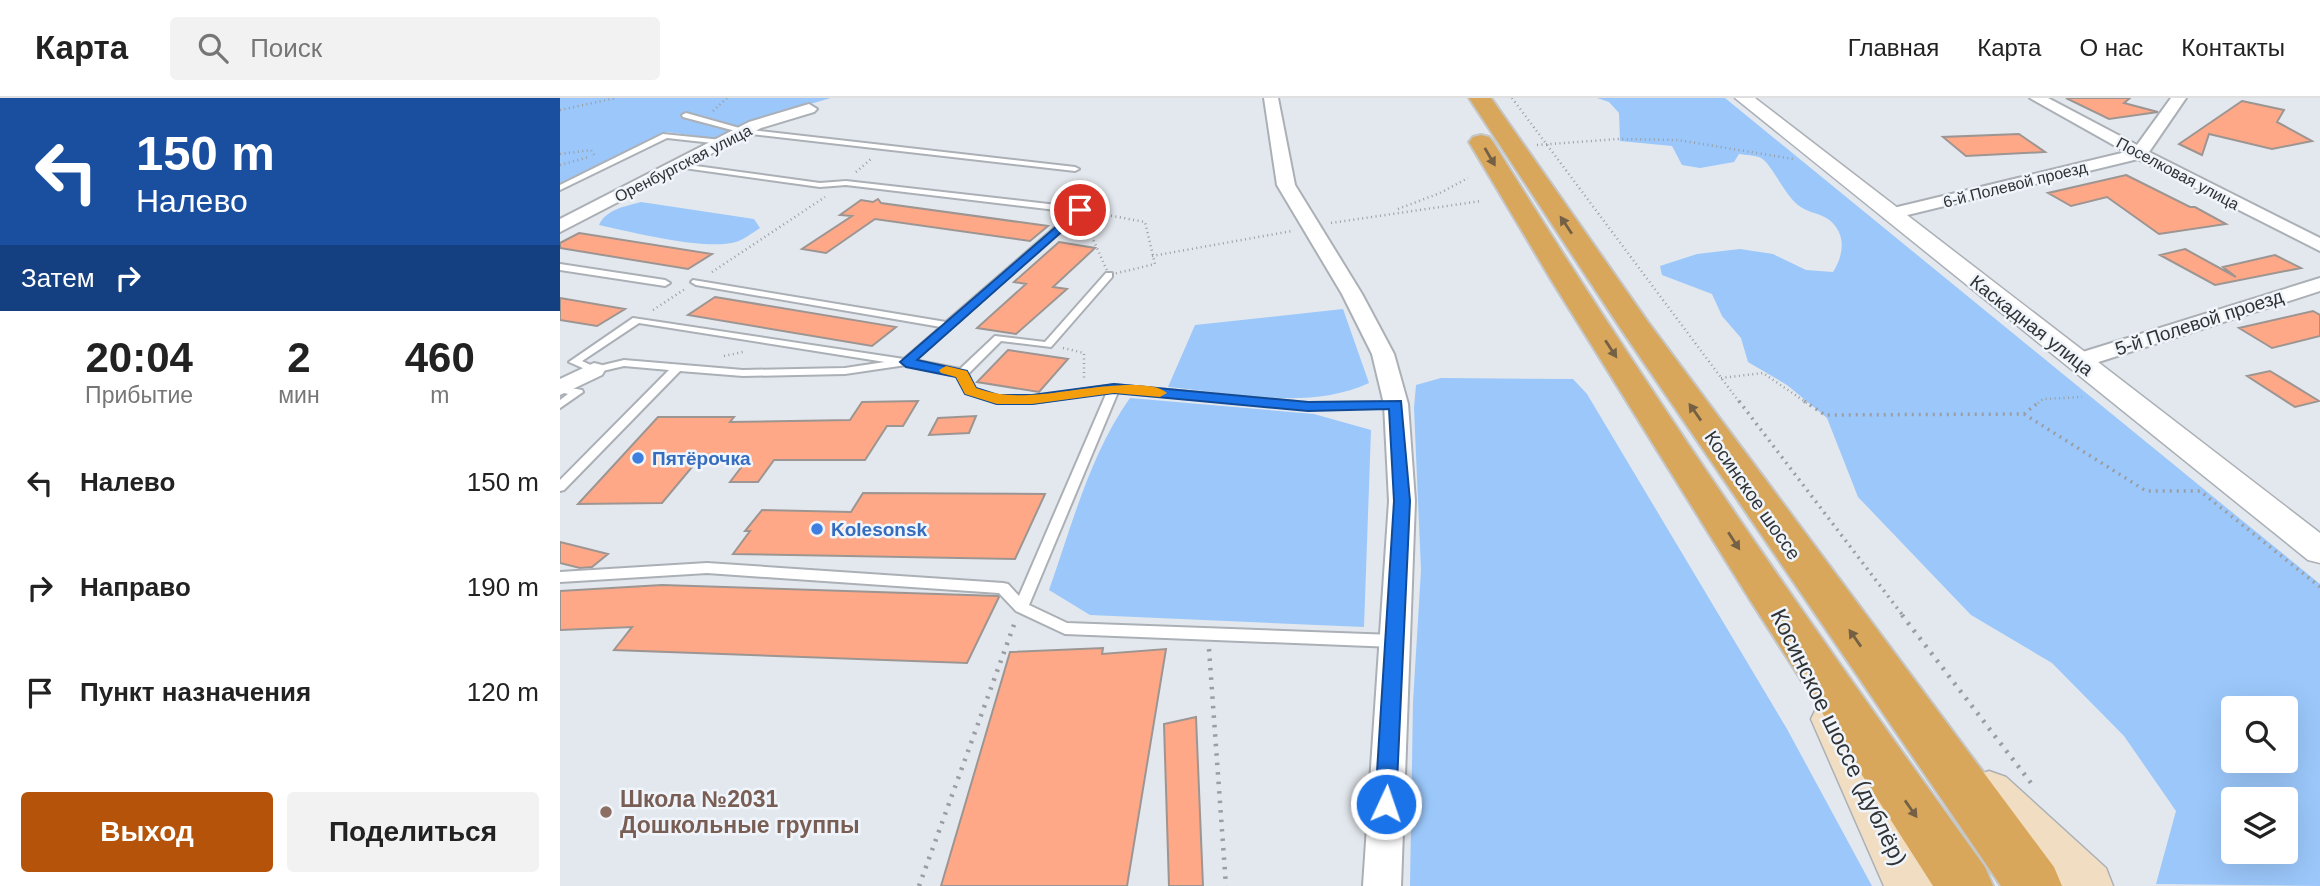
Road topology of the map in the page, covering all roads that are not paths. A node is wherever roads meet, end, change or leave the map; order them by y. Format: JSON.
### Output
{"nodes":[{"id":1,"x":1271,"y":98,"type":"edge"},
{"id":2,"x":1455,"y":98,"type":"edge"},
{"id":3,"x":1480,"y":98,"type":"edge"},
{"id":4,"x":1744,"y":98,"type":"edge"},
{"id":5,"x":2037,"y":98,"type":"edge"},
{"id":6,"x":2179,"y":98,"type":"edge"},
{"id":7,"x":809,"y":109,"type":"dead end"},
{"id":8,"x":686,"y":115,"type":"dead end"},
{"id":9,"x":744,"y":131,"type":"junction"},
{"id":10,"x":722,"y":142,"type":"junction"},
{"id":11,"x":2139,"y":153,"type":"junction"},
{"id":12,"x":677,"y":165,"type":"junction"},
{"id":13,"x":1075,"y":169,"type":"road end"},
{"id":14,"x":560,"y":188,"type":"edge"},
{"id":15,"x":1891,"y":214,"type":"junction"},
{"id":16,"x":560,"y":226,"type":"edge"},
{"id":17,"x":2320,"y":245,"type":"edge"},
{"id":18,"x":560,"y":267,"type":"edge"},
{"id":19,"x":1109,"y":275,"type":"road end"},
{"id":20,"x":696,"y":282,"type":"road end"},
{"id":21,"x":665,"y":283,"type":"dead end"},
{"id":22,"x":2320,"y":284,"type":"edge"},
{"id":23,"x":949,"y":325,"type":"junction"},
{"id":24,"x":560,"y":359,"type":"edge"},
{"id":25,"x":2078,"y":361,"type":"junction"},
{"id":26,"x":906,"y":362,"type":"junction"},
{"id":27,"x":584,"y":366,"type":"junction"},
{"id":28,"x":677,"y":368,"type":"junction"},
{"id":29,"x":962,"y":373,"type":"junction"},
{"id":30,"x":1114,"y":388,"type":"junction"},
{"id":31,"x":560,"y":389,"type":"edge"},
{"id":32,"x":1396,"y":404,"type":"junction"},
{"id":33,"x":560,"y":405,"type":"edge"},
{"id":34,"x":560,"y":487,"type":"edge"},
{"id":35,"x":2320,"y":551,"type":"edge"},
{"id":36,"x":560,"y":577,"type":"edge"},
{"id":37,"x":1766,"y":588,"type":"junction"},
{"id":38,"x":1021,"y":607,"type":"junction"},
{"id":39,"x":1394,"y":641,"type":"junction"},
{"id":40,"x":1895,"y":693,"type":"junction"},
{"id":41,"x":1382,"y":886,"type":"edge"},
{"id":42,"x":1911,"y":886,"type":"edge"},
{"id":43,"x":1965,"y":886,"type":"edge"},
{"id":44,"x":2034,"y":886,"type":"edge"},
{"id":45,"x":2087,"y":886,"type":"edge"}],
"edges":[{"from":1,"to":32,"type":"street"},
{"from":2,"to":37,"type":"highway","name":"Косинское шоссе","one_way":true},
{"from":40,"to":3,"type":"highway","name":"Косинское шоссе","one_way":true},
{"from":4,"to":15,"type":"street","name":"Каскадная улица"},
{"from":5,"to":11,"type":"street","name":"Поселковая улица"},
{"from":6,"to":11,"type":"street"},
{"from":7,"to":9,"type":"street","name":"Оренбургская улица"},
{"from":8,"to":9,"type":"lane"},
{"from":9,"to":10,"type":"street","name":"Оренбургская улица"},
{"from":9,"to":13,"type":"lane"},
{"from":10,"to":12,"type":"street","name":"Оренбургская улица"},
{"from":10,"to":14,"type":"lane"},
{"from":11,"to":15,"type":"street","name":"6-й Полевой проезд"},
{"from":11,"to":17,"type":"street","name":"Поселковая улица"},
{"from":12,"to":16,"type":"street","name":"Оренбургская улица"},
{"from":12,"to":23,"type":"lane"},
{"from":15,"to":25,"type":"street","name":"Каскадная улица"},
{"from":18,"to":21,"type":"lane"},
{"from":19,"to":29,"type":"lane"},
{"from":20,"to":23,"type":"lane"},
{"from":22,"to":25,"type":"street","name":"5-й Полевой проезд"},
{"from":23,"to":26,"type":"lane"},
{"from":24,"to":27,"type":"lane"},
{"from":25,"to":35,"type":"street","name":"Каскадная улица"},
{"from":26,"to":27,"type":"lane"},
{"from":26,"to":28,"type":"lane"},
{"from":26,"to":29,"type":"lane"},
{"from":27,"to":28,"type":"lane"},
{"from":27,"to":31,"type":"street"},
{"from":28,"to":34,"type":"lane"},
{"from":29,"to":30,"type":"lane"},
{"from":30,"to":32,"type":"lane"},
{"from":30,"to":38,"type":"lane"},
{"from":31,"to":33,"type":"lane"},
{"from":32,"to":39,"type":"street"},
{"from":36,"to":38,"type":"lane"},
{"from":37,"to":42,"type":"main road","name":"Косинское шоссе (дублёр)"},
{"from":37,"to":43,"type":"highway","name":"Косинское шоссе","one_way":true},
{"from":38,"to":39,"type":"lane"},
{"from":39,"to":41,"type":"street"},
{"from":40,"to":44,"type":"highway","name":"Косинское шоссе"},
{"from":40,"to":45,"type":"main road"}]}
